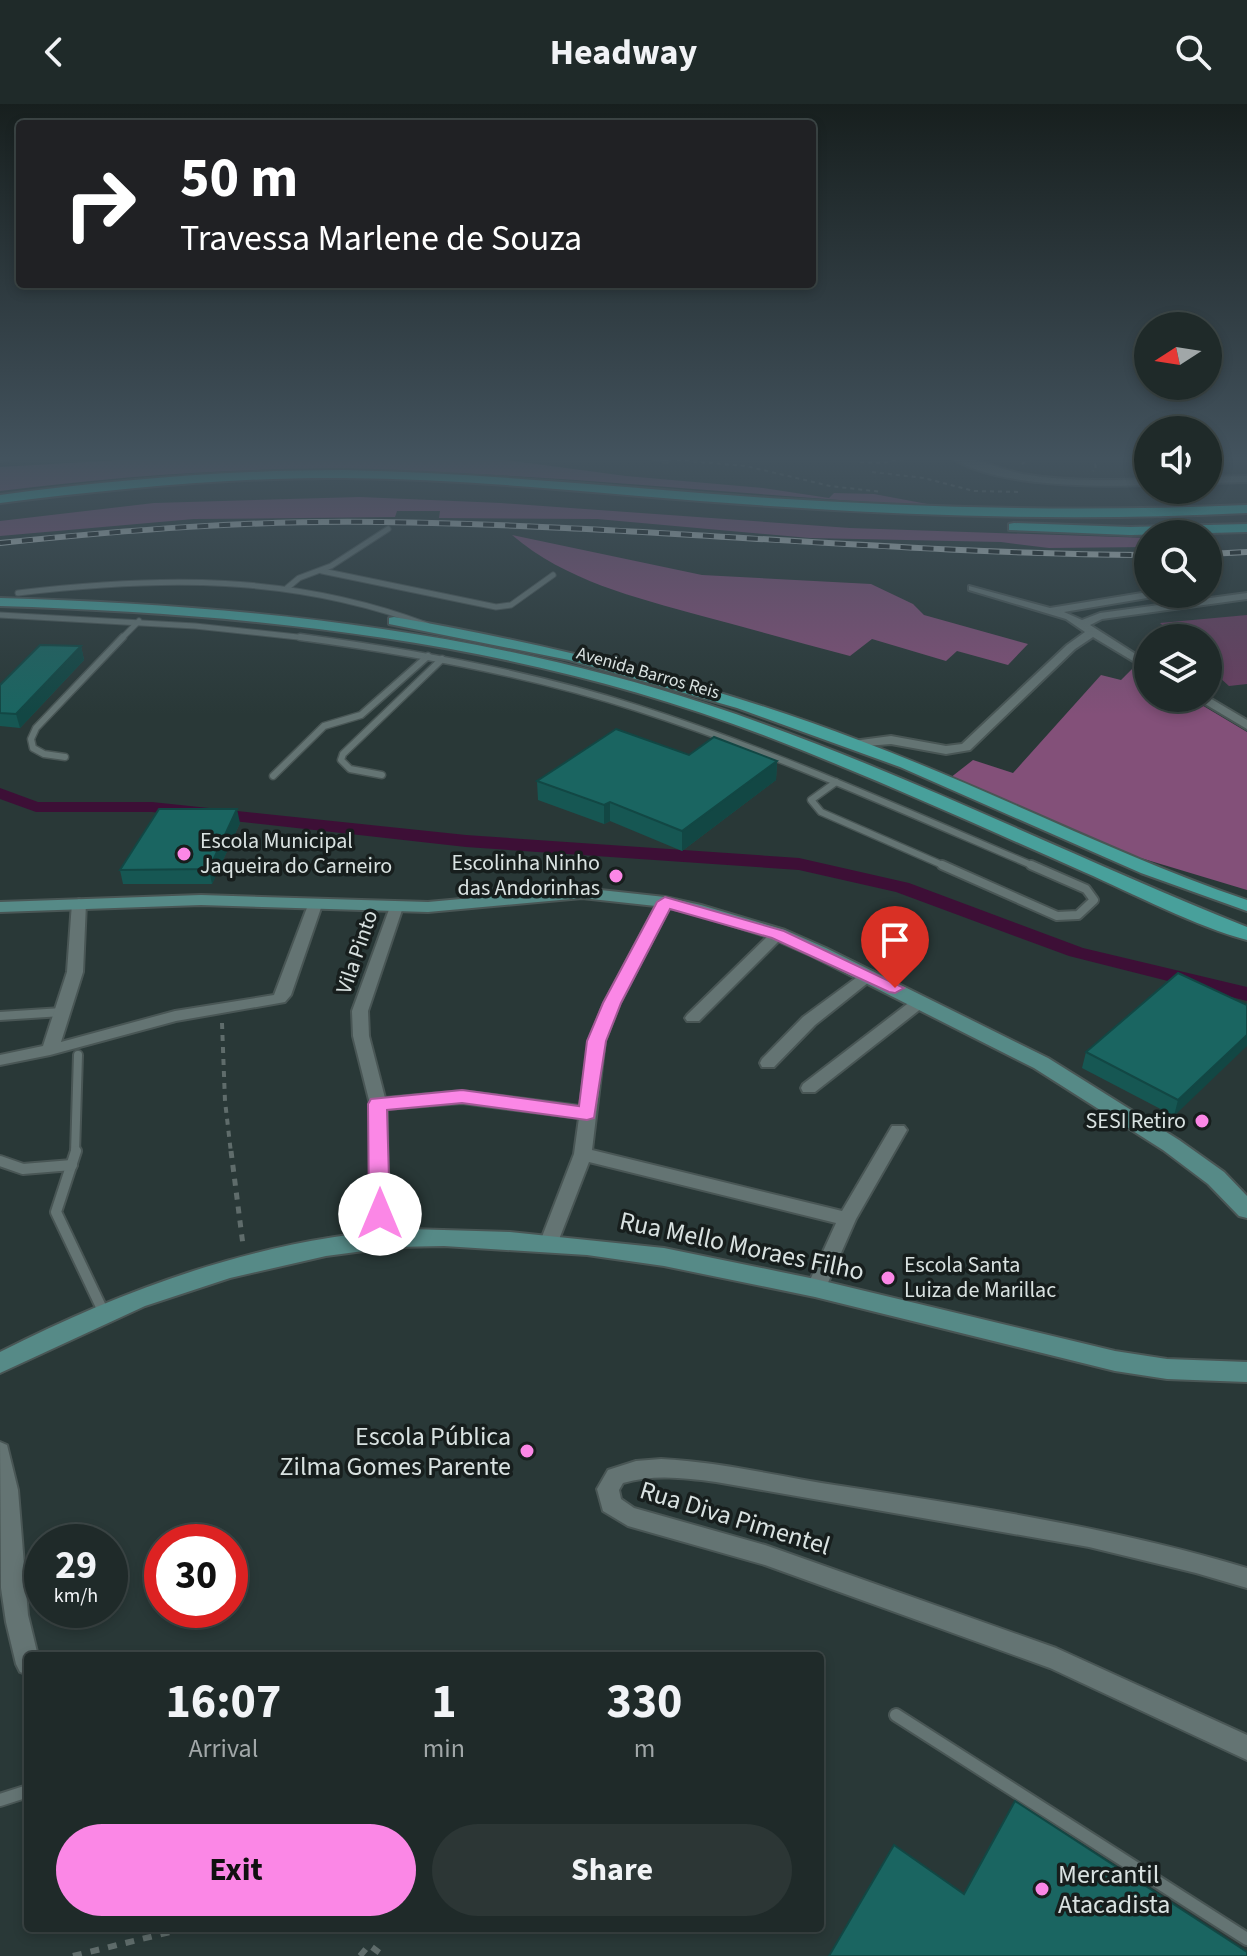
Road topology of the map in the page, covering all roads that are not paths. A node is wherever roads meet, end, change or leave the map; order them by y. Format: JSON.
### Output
{"nodes":[{"id":1,"x":367,"y":542,"type":"edge"},
{"id":2,"x":322,"y":571,"type":"junction"},
{"id":3,"x":553,"y":575,"type":"dead end"},
{"id":4,"x":287,"y":588,"type":"junction"},
{"id":5,"x":973,"y":588,"type":"dead end"},
{"id":6,"x":0,"y":593,"type":"edge"},
{"id":7,"x":18,"y":593,"type":"junction"},
{"id":8,"x":1134,"y":597,"type":"edge"},
{"id":9,"x":1245,"y":597,"type":"edge"},
{"id":10,"x":0,"y":602,"type":"edge"},
{"id":11,"x":1054,"y":610,"type":"junction"},
{"id":12,"x":0,"y":615,"type":"edge"},
{"id":13,"x":140,"y":621,"type":"junction"},
{"id":14,"x":431,"y":627,"type":"junction"},
{"id":15,"x":1087,"y":628,"type":"junction"},
{"id":16,"x":428,"y":656,"type":"junction"},
{"id":17,"x":1134,"y":658,"type":"edge"},
{"id":18,"x":442,"y":659,"type":"junction"},
{"id":19,"x":1222,"y":710,"type":"edge"},
{"id":20,"x":1247,"y":725,"type":"edge"},
{"id":21,"x":857,"y":744,"type":"junction"},
{"id":22,"x":65,"y":757,"type":"dead end"},
{"id":23,"x":382,"y":775,"type":"dead end"},
{"id":24,"x":273,"y":776,"type":"dead end"},
{"id":25,"x":836,"y":782,"type":"junction"},
{"id":26,"x":1132,"y":863,"type":"junction"},
{"id":27,"x":1247,"y":895,"type":"edge"},
{"id":28,"x":665,"y":902,"type":"junction"},
{"id":29,"x":79,"y":903,"type":"junction"},
{"id":30,"x":315,"y":905,"type":"junction"},
{"id":31,"x":1247,"y":906,"type":"edge"},
{"id":32,"x":0,"y":907,"type":"edge"},
{"id":33,"x":396,"y":907,"type":"junction"},
{"id":34,"x":778,"y":934,"type":"junction"},
{"id":35,"x":1247,"y":934,"type":"edge"},
{"id":36,"x":869,"y":975,"type":"junction"},
{"id":37,"x":921,"y":1001,"type":"junction"},
{"id":38,"x":63,"y":1012,"type":"junction"},
{"id":39,"x":0,"y":1016,"type":"edge"},
{"id":40,"x":693,"y":1018,"type":"dead end"},
{"id":41,"x":50,"y":1050,"type":"junction"},
{"id":42,"x":78,"y":1055,"type":"dead end"},
{"id":43,"x":0,"y":1060,"type":"edge"},
{"id":44,"x":768,"y":1063,"type":"dead end"},
{"id":45,"x":809,"y":1088,"type":"dead end"},
{"id":46,"x":378,"y":1104,"type":"junction"},
{"id":47,"x":587,"y":1113,"type":"junction"},
{"id":48,"x":898,"y":1130,"type":"dead end"},
{"id":49,"x":583,"y":1154,"type":"junction"},
{"id":50,"x":0,"y":1161,"type":"edge"},
{"id":51,"x":72,"y":1165,"type":"junction"},
{"id":52,"x":1247,"y":1210,"type":"edge"},
{"id":53,"x":847,"y":1219,"type":"junction"},
{"id":54,"x":379,"y":1240,"type":"junction"},
{"id":55,"x":549,"y":1242,"type":"junction"},
{"id":56,"x":816,"y":1289,"type":"junction"},
{"id":57,"x":103,"y":1311,"type":"junction"},
{"id":58,"x":0,"y":1363,"type":"edge"},
{"id":59,"x":1247,"y":1372,"type":"edge"},
{"id":60,"x":0,"y":1451,"type":"edge"},
{"id":61,"x":1247,"y":1578,"type":"edge"},
{"id":62,"x":25,"y":1652,"type":"edge"},
{"id":63,"x":896,"y":1715,"type":"dead end"},
{"id":64,"x":1247,"y":1748,"type":"edge"},
{"id":65,"x":24,"y":1792,"type":"edge"},
{"id":66,"x":0,"y":1800,"type":"edge"},
{"id":67,"x":1247,"y":1939,"type":"edge"}],
"edges":[{"from":1,"to":2,"type":"lane"},
{"from":2,"to":3,"type":"lane"},
{"from":2,"to":4,"type":"lane"},
{"from":4,"to":7,"type":"lane"},
{"from":4,"to":14,"type":"lane"},
{"from":5,"to":11,"type":"street"},
{"from":6,"to":7,"type":"main road","name":"Avenida Barros Reis"},
{"from":7,"to":14,"type":"main road","name":"Avenida Barros Reis"},
{"from":8,"to":11,"type":"street"},
{"from":9,"to":15,"type":"street"},
{"from":10,"to":35,"type":"main road","name":"Avenida Barros Reis"},
{"from":11,"to":15,"type":"street"},
{"from":12,"to":13,"type":"lane"},
{"from":13,"to":16,"type":"lane"},
{"from":13,"to":22,"type":"lane"},
{"from":14,"to":21,"type":"main road","name":"Avenida Barros Reis"},
{"from":15,"to":17,"type":"street"},
{"from":15,"to":21,"type":"street"},
{"from":16,"to":18,"type":"lane"},
{"from":16,"to":24,"type":"lane"},
{"from":18,"to":23,"type":"lane"},
{"from":18,"to":25,"type":"lane"},
{"from":19,"to":20,"type":"street"},
{"from":21,"to":26,"type":"main road","name":"Avenida Barros Reis"},
{"from":25,"to":25,"type":"lane"},
{"from":26,"to":27,"type":"main road"},
{"from":26,"to":31,"type":"main road","name":"Avenida Barros Reis"},
{"from":28,"to":33,"type":"street"},
{"from":28,"to":34,"type":"street"},
{"from":28,"to":47,"type":"street"},
{"from":29,"to":30,"type":"street"},
{"from":29,"to":32,"type":"street"},
{"from":29,"to":38,"type":"street"},
{"from":30,"to":33,"type":"street"},
{"from":30,"to":41,"type":"street"},
{"from":33,"to":46,"type":"street","name":"Vila Pinto"},
{"from":34,"to":36,"type":"street"},
{"from":34,"to":40,"type":"street"},
{"from":36,"to":37,"type":"street"},
{"from":36,"to":44,"type":"street"},
{"from":37,"to":45,"type":"street"},
{"from":37,"to":52,"type":"street"},
{"from":38,"to":39,"type":"lane"},
{"from":38,"to":41,"type":"street"},
{"from":41,"to":43,"type":"street"},
{"from":42,"to":51,"type":"lane"},
{"from":46,"to":47,"type":"street"},
{"from":46,"to":54,"type":"street"},
{"from":47,"to":49,"type":"street"},
{"from":48,"to":53,"type":"street"},
{"from":49,"to":53,"type":"street"},
{"from":49,"to":55,"type":"street"},
{"from":50,"to":51,"type":"lane"},
{"from":51,"to":57,"type":"lane"},
{"from":53,"to":56,"type":"street"},
{"from":54,"to":55,"type":"street","name":"Rua Mello Moraes Filho"},
{"from":54,"to":57,"type":"street","name":"Rua Mello Moraes Filho"},
{"from":55,"to":56,"type":"street","name":"Rua Mello Moraes Filho"},
{"from":56,"to":59,"type":"street","name":"Rua Mello Moraes Filho"},
{"from":57,"to":58,"type":"street","name":"Rua Mello Moraes Filho"},
{"from":60,"to":62,"type":"street"},
{"from":61,"to":64,"type":"street","name":"Rua Diva Pimentel"},
{"from":63,"to":67,"type":"lane"},
{"from":65,"to":66,"type":"lane"}]}
